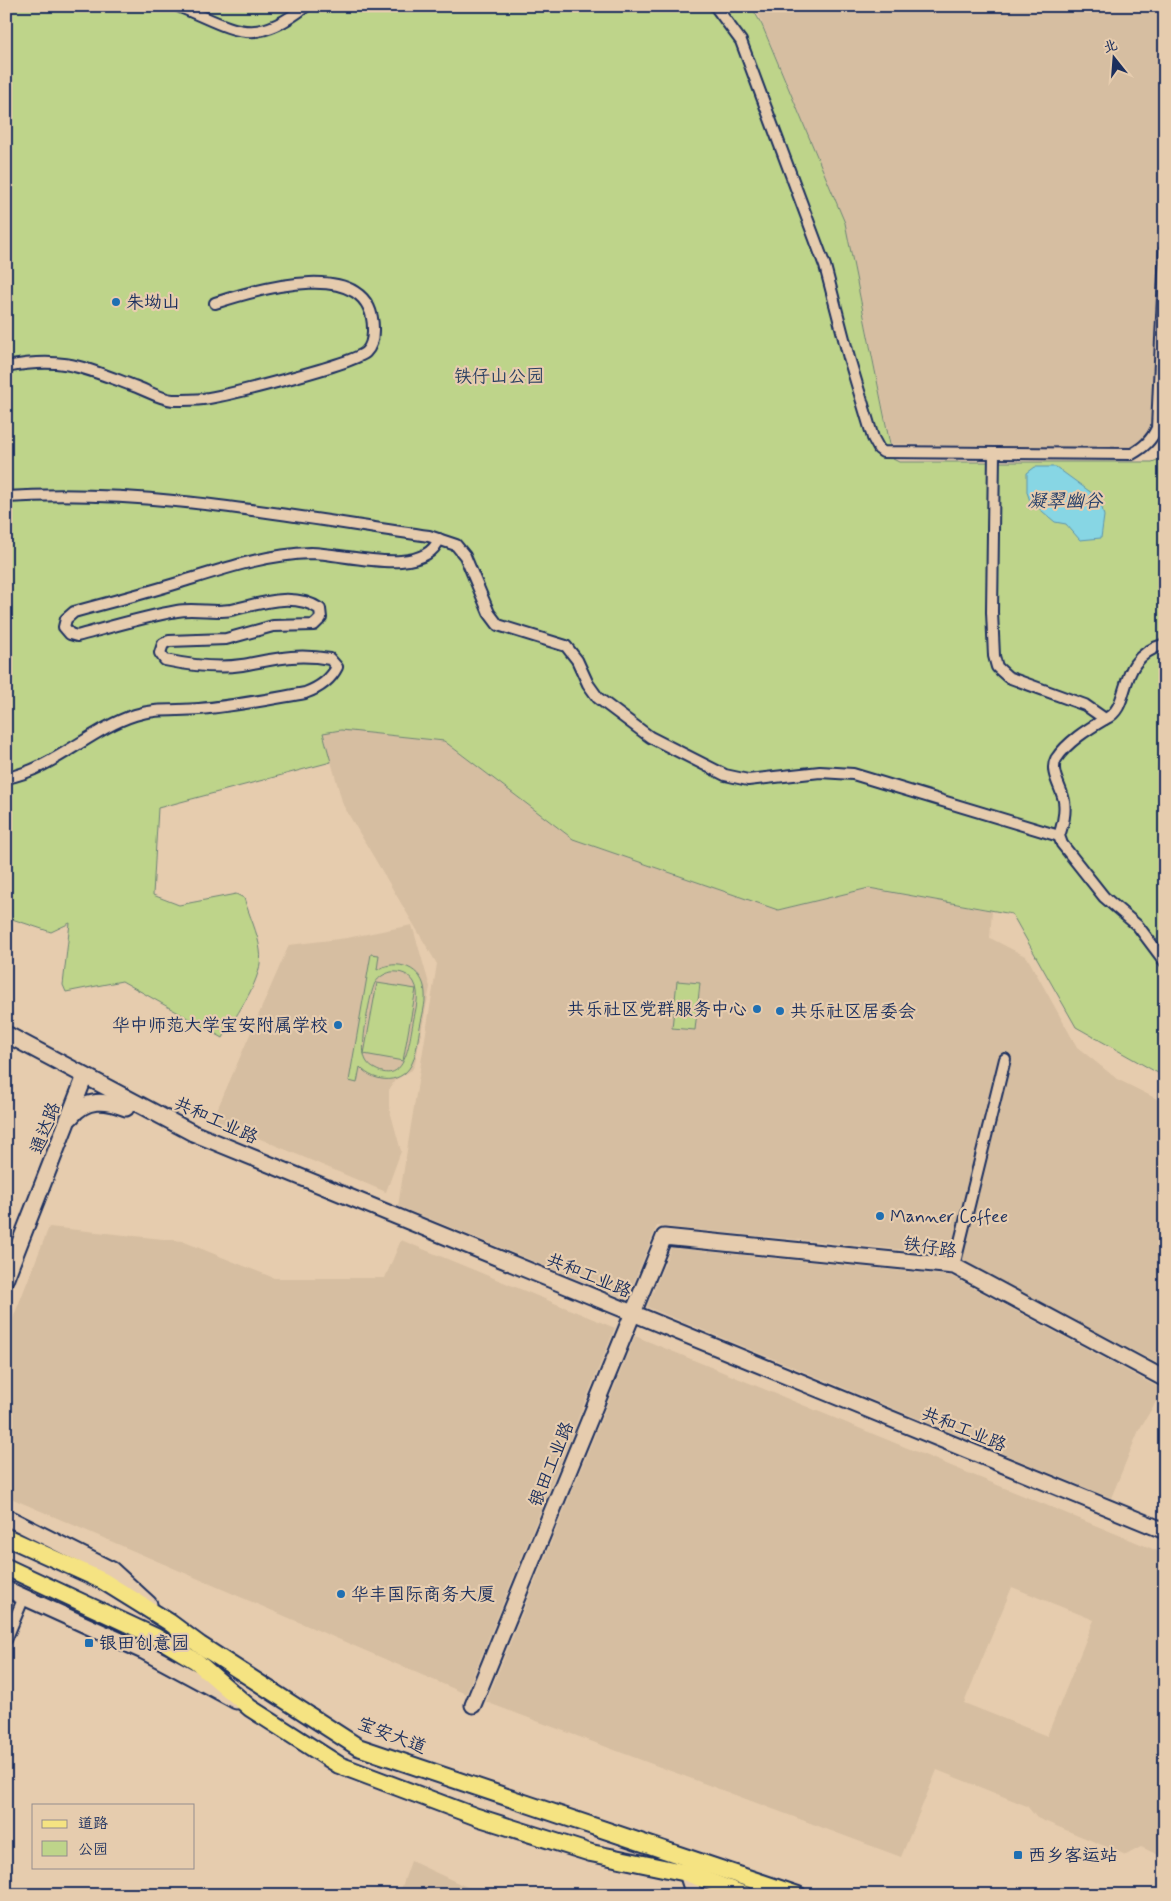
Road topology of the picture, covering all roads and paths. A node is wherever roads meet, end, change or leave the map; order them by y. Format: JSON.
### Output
{"nodes":[{"id":1,"x":178,"y":6,"type":"edge"},
{"id":2,"x":306,"y":6,"type":"edge"},
{"id":3,"x":715,"y":6,"type":"edge"},
{"id":4,"x":1165,"y":250,"type":"edge"},
{"id":5,"x":215,"y":303,"type":"dead end"},
{"id":6,"x":6,"y":367,"type":"edge"},
{"id":7,"x":994,"y":453,"type":"junction"},
{"id":8,"x":6,"y":496,"type":"edge"},
{"id":9,"x":437,"y":543,"type":"junction"},
{"id":10,"x":1165,"y":644,"type":"edge"},
{"id":11,"x":1104,"y":719,"type":"junction"},
{"id":12,"x":6,"y":778,"type":"edge"},
{"id":13,"x":1059,"y":836,"type":"junction"},
{"id":14,"x":1165,"y":962,"type":"edge"},
{"id":15,"x":8,"y":1040,"type":"dead end"},
{"id":16,"x":1005,"y":1059,"type":"dead end"},
{"id":17,"x":84,"y":1080,"type":"junction"},
{"id":18,"x":126,"y":1108,"type":"junction"},
{"id":19,"x":64,"y":1129,"type":"junction"},
{"id":20,"x":664,"y":1237,"type":"joint"},
{"id":21,"x":954,"y":1266,"type":"junction"},
{"id":22,"x":6,"y":1278,"type":"edge"},
{"id":23,"x":631,"y":1318,"type":"junction"},
{"id":24,"x":1165,"y":1379,"type":"edge"},
{"id":25,"x":6,"y":1517,"type":"edge"},
{"id":26,"x":1165,"y":1531,"type":"edge"},
{"id":27,"x":6,"y":1537,"type":"edge"},
{"id":28,"x":1165,"y":1542,"type":"edge"},
{"id":29,"x":6,"y":1568,"type":"edge"},
{"id":30,"x":6,"y":1589,"type":"edge"},
{"id":31,"x":24,"y":1597,"type":"junction"},
{"id":32,"x":169,"y":1622,"type":"junction"},
{"id":33,"x":6,"y":1640,"type":"edge"},
{"id":34,"x":473,"y":1706,"type":"dead end"},
{"id":35,"x":250,"y":1708,"type":"junction"},
{"id":36,"x":687,"y":1873,"type":"junction"},
{"id":37,"x":694,"y":1895,"type":"edge"},
{"id":38,"x":745,"y":1895,"type":"edge"},
{"id":39,"x":798,"y":1895,"type":"edge"}],
"edges":[{"from":1,"to":2,"type":"street"},
{"from":3,"to":7,"type":"street"},
{"from":4,"to":7,"type":"street"},
{"from":5,"to":6,"type":"street"},
{"from":7,"to":11,"type":"street"},
{"from":8,"to":9,"type":"street"},
{"from":9,"to":12,"type":"street"},
{"from":9,"to":13,"type":"street"},
{"from":10,"to":11,"type":"street"},
{"from":11,"to":13,"type":"street"},
{"from":13,"to":14,"type":"street"},
{"from":15,"to":17,"type":"street","name":"共和工业路"},
{"from":16,"to":21,"type":"street"},
{"from":17,"to":18,"type":"street","name":"共和工业路"},
{"from":17,"to":19,"type":"street","name":"通达路"},
{"from":17,"to":23,"type":"street","name":"共和工业路"},
{"from":18,"to":19,"type":"street"},
{"from":18,"to":23,"type":"street","name":"共和工业路"},
{"from":19,"to":22,"type":"street","name":"通达路"},
{"from":20,"to":21,"type":"street","name":"铁仔路"},
{"from":20,"to":23,"type":"street","name":"银田工业路"},
{"from":21,"to":24,"type":"street","name":"铁仔路"},
{"from":23,"to":26,"type":"street","name":"共和工业路"},
{"from":23,"to":28,"type":"street","name":"共和工业路"},
{"from":23,"to":34,"type":"street","name":"银田工业路"},
{"from":25,"to":32,"type":"street"},
{"from":27,"to":32,"type":"main road","name":"宝安大道"},
{"from":29,"to":35,"type":"main road"},
{"from":30,"to":31,"type":"street"},
{"from":31,"to":33,"type":"street"},
{"from":31,"to":35,"type":"street"},
{"from":32,"to":39,"type":"main road","name":"宝安大道"},
{"from":35,"to":36,"type":"main road"},
{"from":36,"to":37,"type":"street"},
{"from":36,"to":38,"type":"main road"}]}
